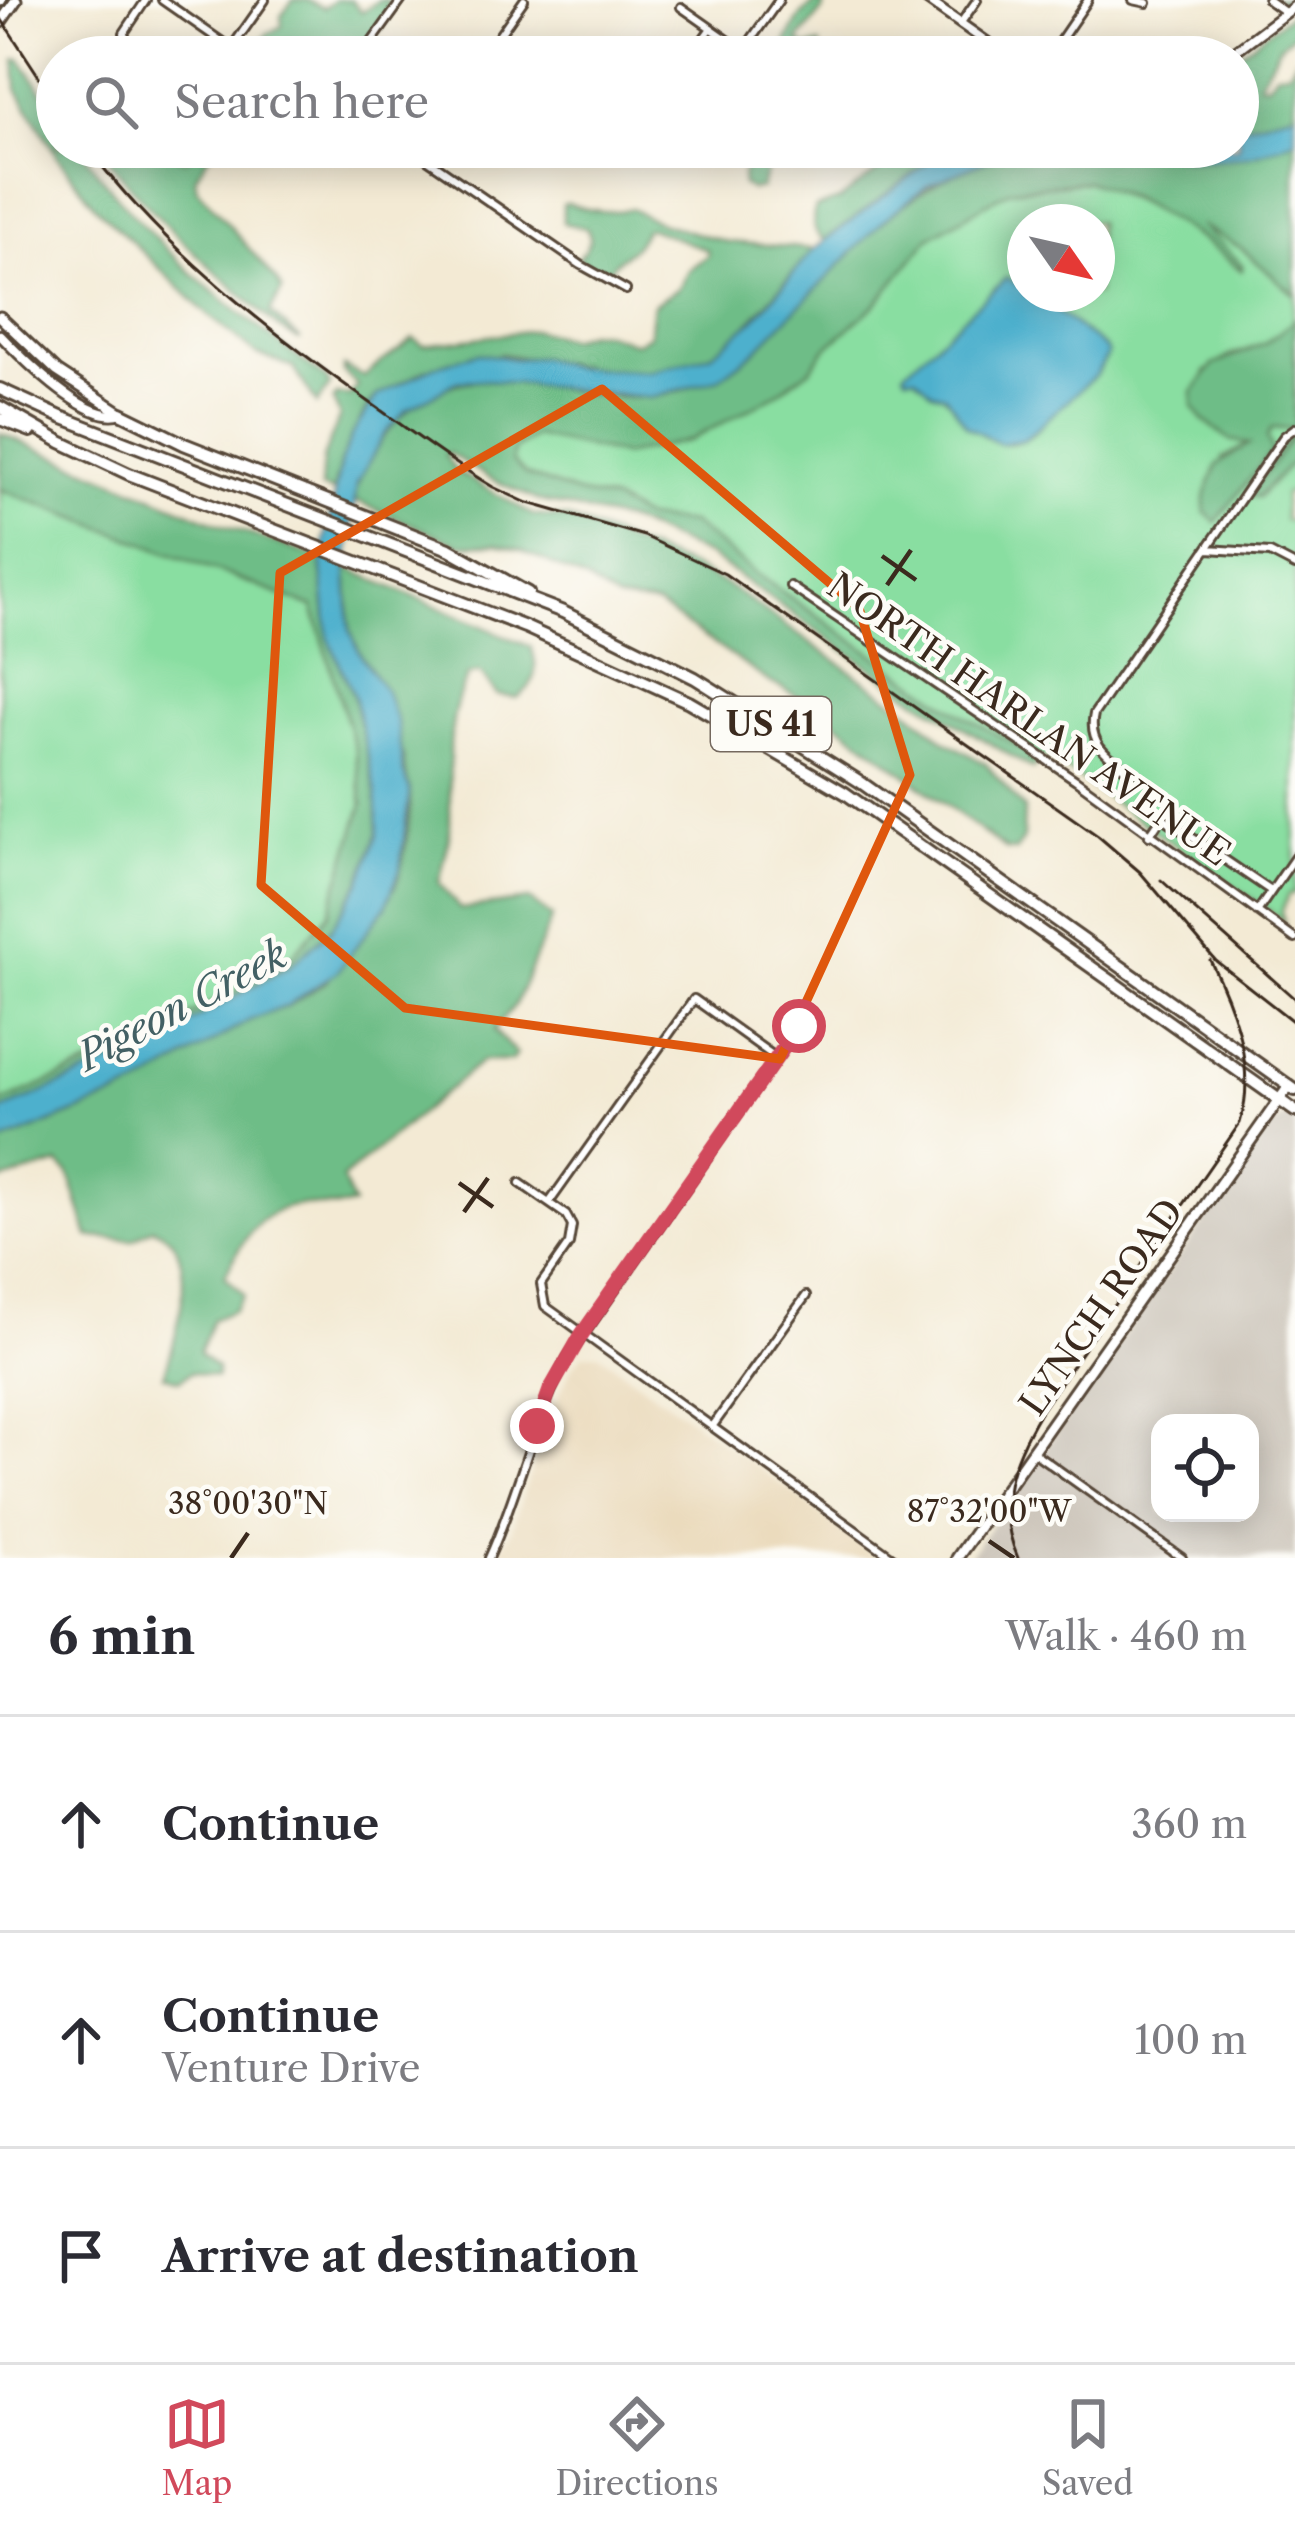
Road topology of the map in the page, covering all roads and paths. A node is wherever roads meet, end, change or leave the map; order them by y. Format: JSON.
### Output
{"nodes":[{"id":1,"x":16,"y":0,"type":"edge"},
{"id":2,"x":146,"y":0,"type":"edge"},
{"id":3,"x":162,"y":0,"type":"edge"},
{"id":4,"x":265,"y":0,"type":"edge"},
{"id":5,"x":402,"y":0,"type":"edge"},
{"id":6,"x":524,"y":0,"type":"edge"},
{"id":7,"x":779,"y":0,"type":"edge"},
{"id":8,"x":927,"y":0,"type":"edge"},
{"id":9,"x":977,"y":0,"type":"edge"},
{"id":10,"x":1088,"y":0,"type":"edge"},
{"id":11,"x":1133,"y":0,"type":"edge"},
{"id":12,"x":1268,"y":0,"type":"edge"},
{"id":13,"x":1147,"y":3,"type":"dead end"},
{"id":14,"x":1295,"y":6,"type":"edge"},
{"id":15,"x":682,"y":7,"type":"dead end"},
{"id":16,"x":1286,"y":13,"type":"junction"},
{"id":17,"x":0,"y":23,"type":"edge"},
{"id":18,"x":961,"y":23,"type":"junction"},
{"id":19,"x":711,"y":28,"type":"junction"},
{"id":20,"x":124,"y":36,"type":"edge"},
{"id":21,"x":214,"y":36,"type":"edge"},
{"id":22,"x":240,"y":36,"type":"edge"},
{"id":23,"x":376,"y":36,"type":"edge"},
{"id":24,"x":499,"y":36,"type":"edge"},
{"id":25,"x":705,"y":36,"type":"edge"},
{"id":26,"x":722,"y":36,"type":"edge"},
{"id":27,"x":754,"y":36,"type":"edge"},
{"id":28,"x":979,"y":36,"type":"edge"},
{"id":29,"x":1063,"y":36,"type":"edge"},
{"id":30,"x":1255,"y":36,"type":"edge"},
{"id":31,"x":446,"y":168,"type":"edge"},
{"id":32,"x":626,"y":290,"type":"dead end"},
{"id":33,"x":0,"y":317,"type":"edge"},
{"id":34,"x":0,"y":335,"type":"edge"},
{"id":35,"x":0,"y":389,"type":"edge"},
{"id":36,"x":0,"y":407,"type":"edge"},
{"id":37,"x":121,"y":413,"type":"junction"},
{"id":38,"x":0,"y":419,"type":"edge"},
{"id":39,"x":1295,"y":428,"type":"edge"},
{"id":40,"x":62,"y":442,"type":"junction"},
{"id":41,"x":1208,"y":549,"type":"junction"},
{"id":42,"x":1295,"y":566,"type":"edge"},
{"id":43,"x":790,"y":586,"type":"dead end"},
{"id":44,"x":563,"y":612,"type":"junction"},
{"id":45,"x":1131,"y":773,"type":"dead end"},
{"id":46,"x":1149,"y":836,"type":"junction"},
{"id":47,"x":1295,"y":857,"type":"edge"},
{"id":48,"x":1271,"y":891,"type":"junction"},
{"id":49,"x":1257,"y":912,"type":"junction"},
{"id":50,"x":1295,"y":939,"type":"edge"},
{"id":51,"x":799,"y":1026,"type":"dead end"},
{"id":52,"x":776,"y":1058,"type":"junction"},
{"id":53,"x":1292,"y":1088,"type":"edge"},
{"id":54,"x":1279,"y":1100,"type":"junction"},
{"id":55,"x":1295,"y":1111,"type":"edge"},
{"id":56,"x":520,"y":1183,"type":"dead end"},
{"id":57,"x":549,"y":1203,"type":"junction"},
{"id":58,"x":806,"y":1296,"type":"dead end"},
{"id":59,"x":582,"y":1334,"type":"junction"},
{"id":60,"x":712,"y":1427,"type":"junction"},
{"id":61,"x":1032,"y":1451,"type":"junction"},
{"id":62,"x":489,"y":1558,"type":"edge"},
{"id":63,"x":894,"y":1558,"type":"edge"},
{"id":64,"x":957,"y":1558,"type":"edge"},
{"id":65,"x":1182,"y":1558,"type":"edge"}],
"edges":[{"from":1,"to":17,"type":"main road"},
{"from":2,"to":20,"type":"street"},
{"from":3,"to":21,"type":"street"},
{"from":4,"to":22,"type":"street"},
{"from":5,"to":23,"type":"street"},
{"from":6,"to":24,"type":"street"},
{"from":7,"to":27,"type":"street"},
{"from":8,"to":18,"type":"street"},
{"from":9,"to":18,"type":"street"},
{"from":10,"to":29,"type":"street"},
{"from":11,"to":13,"type":"street"},
{"from":12,"to":16,"type":"street"},
{"from":14,"to":16,"type":"street"},
{"from":15,"to":19,"type":"street"},
{"from":16,"to":30,"type":"street"},
{"from":18,"to":28,"type":"street"},
{"from":19,"to":25,"type":"street"},
{"from":19,"to":26,"type":"street"},
{"from":31,"to":32,"type":"street"},
{"from":33,"to":37,"type":"main road"},
{"from":34,"to":37,"type":"street"},
{"from":35,"to":44,"type":"highway","number":"US 41"},
{"from":36,"to":40,"type":"highway","number":"US 41"},
{"from":37,"to":44,"type":"highway"},
{"from":38,"to":40,"type":"highway"},
{"from":39,"to":41,"type":"street"},
{"from":40,"to":54,"type":"highway","number":"US 41"},
{"from":41,"to":42,"type":"street"},
{"from":41,"to":45,"type":"street"},
{"from":43,"to":46,"type":"street","name":"NORTH HARLAN AVENUE"},
{"from":44,"to":53,"type":"highway","number":"US 41"},
{"from":46,"to":48,"type":"street"},
{"from":46,"to":49,"type":"street","name":"NORTH HARLAN AVENUE"},
{"from":47,"to":48,"type":"street"},
{"from":48,"to":49,"type":"street"},
{"from":49,"to":50,"type":"street","name":"NORTH HARLAN AVENUE"},
{"from":51,"to":52,"type":"street"},
{"from":52,"to":57,"type":"street"},
{"from":52,"to":59,"type":"street"},
{"from":53,"to":54,"type":"main road","name":"LYNCH ROAD"},
{"from":54,"to":55,"type":"highway","number":"US 41"},
{"from":54,"to":61,"type":"main road","name":"LYNCH ROAD"},
{"from":56,"to":57,"type":"street"},
{"from":57,"to":59,"type":"street"},
{"from":58,"to":60,"type":"street"},
{"from":59,"to":60,"type":"street"},
{"from":59,"to":62,"type":"street"},
{"from":60,"to":63,"type":"street"},
{"from":61,"to":64,"type":"main road","name":"LYNCH ROAD"},
{"from":61,"to":65,"type":"street"}]}
